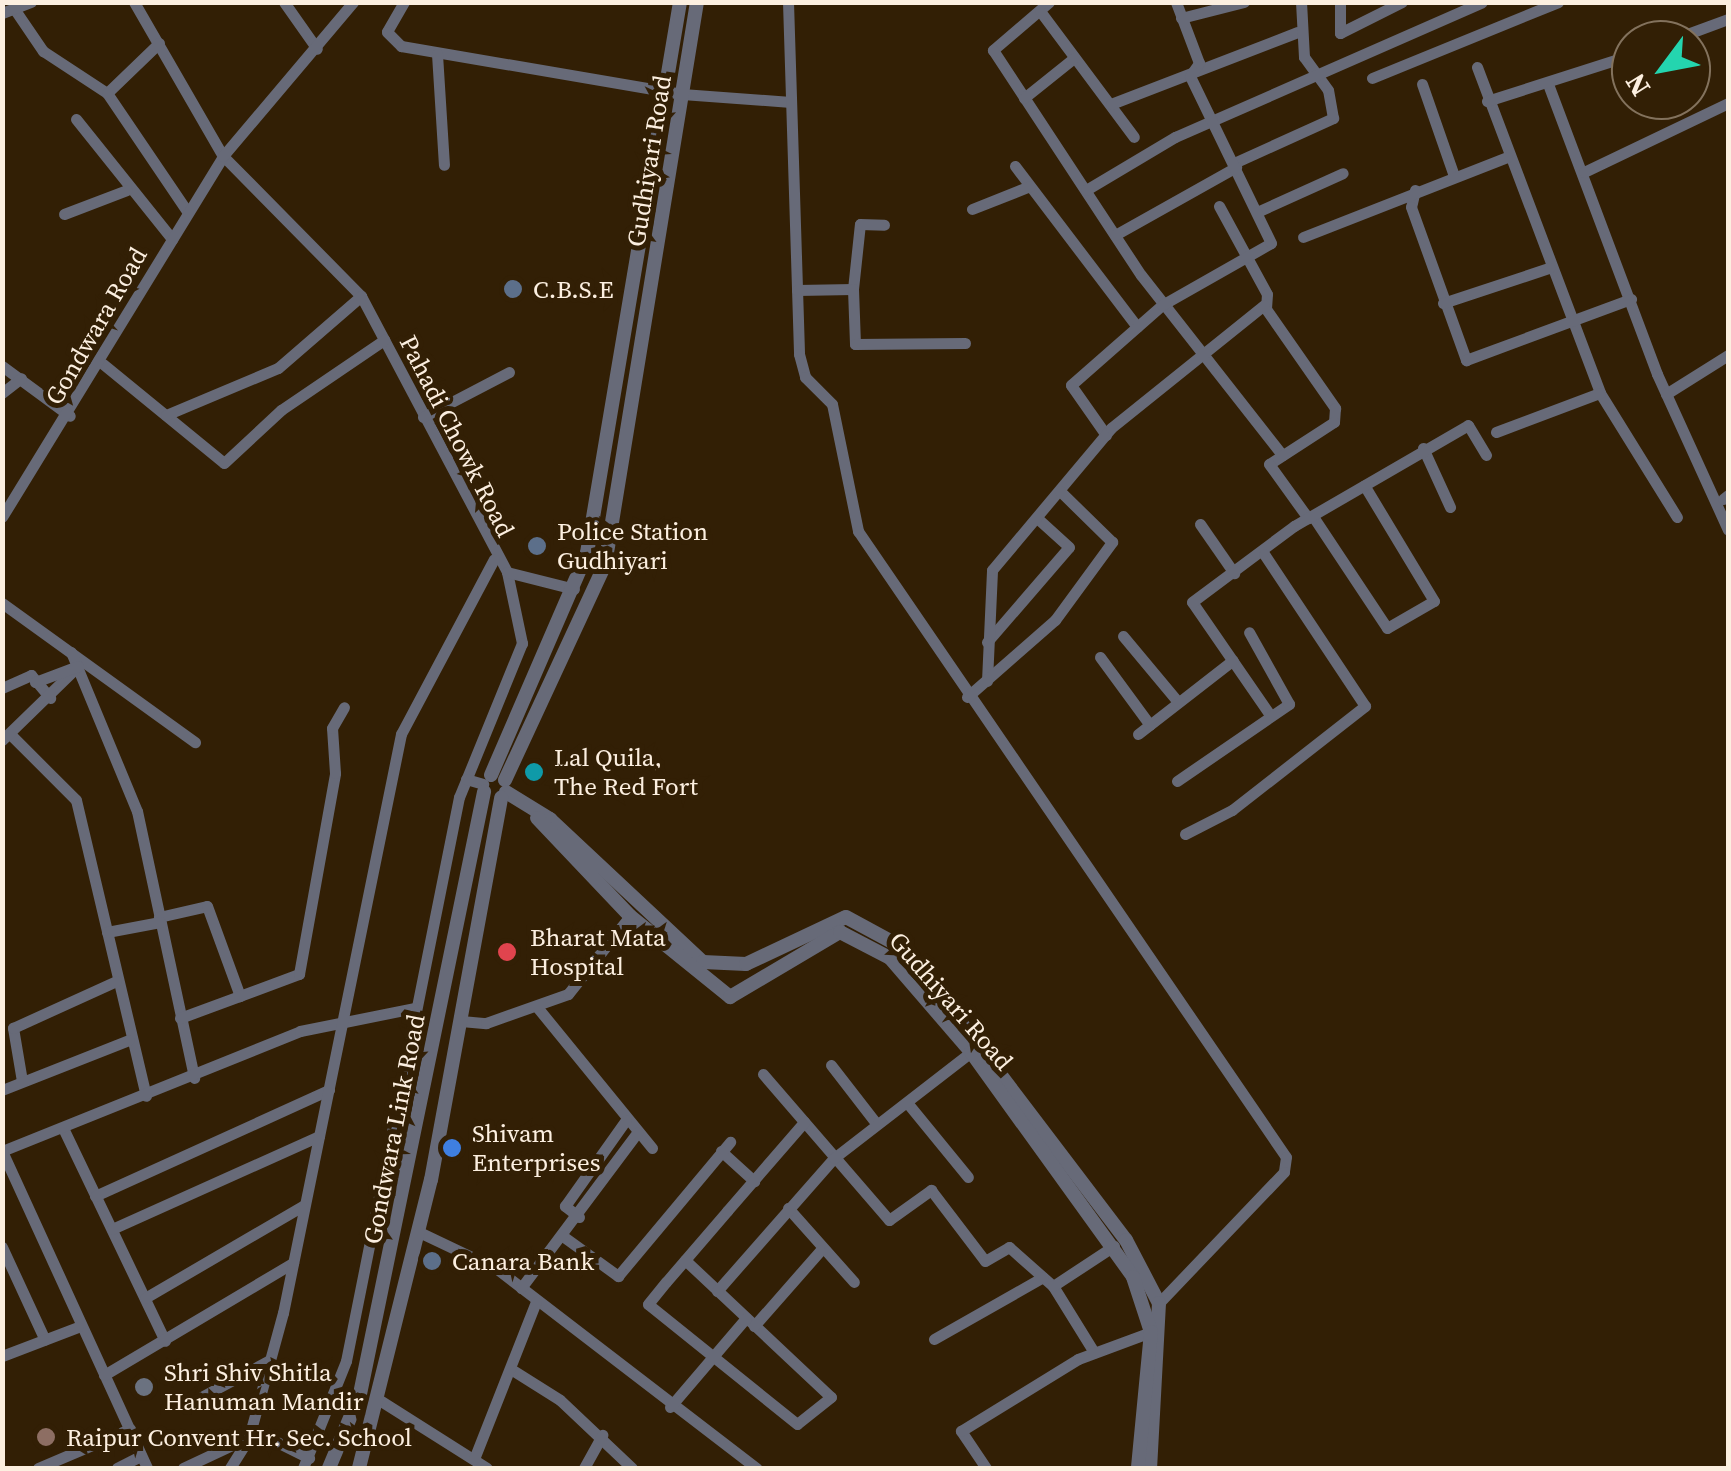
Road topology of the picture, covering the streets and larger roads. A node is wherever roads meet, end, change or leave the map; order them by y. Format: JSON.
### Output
{"nodes":[{"id":1,"x":31,"y":2,"type":"edge"},
{"id":2,"x":134,"y":2,"type":"edge"},
{"id":3,"x":284,"y":2,"type":"edge"},
{"id":4,"x":404,"y":2,"type":"edge"},
{"id":5,"x":680,"y":2,"type":"edge"},
{"id":6,"x":696,"y":2,"type":"edge"},
{"id":7,"x":788,"y":2,"type":"edge"},
{"id":8,"x":1176,"y":2,"type":"edge"},
{"id":9,"x":1300,"y":2,"type":"edge"},
{"id":10,"x":1340,"y":2,"type":"edge"},
{"id":11,"x":1402,"y":2,"type":"edge"},
{"id":12,"x":1482,"y":2,"type":"edge"},
{"id":13,"x":1558,"y":2,"type":"edge"},
{"id":14,"x":1240,"y":3,"type":"edge"},
{"id":15,"x":347,"y":5,"type":"edge"},
{"id":16,"x":1045,"y":6,"type":"edge"},
{"id":17,"x":9,"y":11,"type":"edge"},
{"id":18,"x":1181,"y":18,"type":"junction"},
{"id":19,"x":1298,"y":32,"type":"junction"},
{"id":20,"x":158,"y":43,"type":"junction"},
{"id":21,"x":317,"y":49,"type":"junction"},
{"id":22,"x":437,"y":54,"type":"junction"},
{"id":23,"x":1074,"y":58,"type":"junction"},
{"id":24,"x":1611,"y":62,"type":"edge"},
{"id":25,"x":1198,"y":66,"type":"junction"},
{"id":26,"x":1477,"y":67,"type":"dead end"},
{"id":27,"x":1316,"y":73,"type":"junction"},
{"id":28,"x":1372,"y":78,"type":"dead end"},
{"id":29,"x":1422,"y":84,"type":"dead end"},
{"id":30,"x":1548,"y":84,"type":"junction"},
{"id":31,"x":664,"y":91,"type":"junction"},
{"id":32,"x":107,"y":93,"type":"junction"},
{"id":33,"x":682,"y":94,"type":"junction"},
{"id":34,"x":1024,"y":98,"type":"junction"},
{"id":35,"x":1487,"y":101,"type":"junction"},
{"id":36,"x":790,"y":102,"type":"junction"},
{"id":37,"x":1728,"y":103,"type":"edge"},
{"id":38,"x":1112,"y":104,"type":"junction"},
{"id":39,"x":76,"y":119,"type":"dead end"},
{"id":40,"x":1212,"y":121,"type":"junction"},
{"id":41,"x":1134,"y":137,"type":"dead end"},
{"id":42,"x":223,"y":156,"type":"junction"},
{"id":43,"x":1507,"y":157,"type":"junction"},
{"id":44,"x":444,"y":165,"type":"dead end"},
{"id":45,"x":1235,"y":165,"type":"junction"},
{"id":46,"x":1015,"y":166,"type":"dead end"},
{"id":47,"x":1584,"y":172,"type":"junction"},
{"id":48,"x":1343,"y":173,"type":"dead end"},
{"id":49,"x":1454,"y":176,"type":"junction"},
{"id":50,"x":1030,"y":186,"type":"junction"},
{"id":51,"x":127,"y":190,"type":"junction"},
{"id":52,"x":1086,"y":190,"type":"junction"},
{"id":53,"x":1415,"y":190,"type":"junction"},
{"id":54,"x":1219,"y":206,"type":"dead end"},
{"id":55,"x":972,"y":209,"type":"dead end"},
{"id":56,"x":187,"y":211,"type":"junction"},
{"id":57,"x":1257,"y":212,"type":"junction"},
{"id":58,"x":64,"y":214,"type":"dead end"},
{"id":59,"x":884,"y":225,"type":"dead end"},
{"id":60,"x":1115,"y":235,"type":"junction"},
{"id":61,"x":1304,"y":236,"type":"dead end"},
{"id":62,"x":172,"y":239,"type":"junction"},
{"id":63,"x":1244,"y":258,"type":"junction"},
{"id":64,"x":1549,"y":268,"type":"junction"},
{"id":65,"x":853,"y":289,"type":"junction"},
{"id":66,"x":797,"y":290,"type":"junction"},
{"id":67,"x":361,"y":296,"type":"junction"},
{"id":68,"x":1631,"y":299,"type":"junction"},
{"id":69,"x":1443,"y":302,"type":"junction"},
{"id":70,"x":1264,"y":305,"type":"junction"},
{"id":71,"x":1162,"y":306,"type":"junction"},
{"id":72,"x":1572,"y":322,"type":"junction"},
{"id":73,"x":1137,"y":327,"type":"junction"},
{"id":74,"x":384,"y":340,"type":"junction"},
{"id":75,"x":964,"y":343,"type":"dead end"},
{"id":76,"x":1200,"y":352,"type":"junction"},
{"id":77,"x":1728,"y":355,"type":"edge"},
{"id":78,"x":103,"y":364,"type":"junction"},
{"id":79,"x":2,"y":366,"type":"edge"},
{"id":80,"x":509,"y":372,"type":"dead end"},
{"id":81,"x":22,"y":378,"type":"junction"},
{"id":82,"x":2,"y":392,"type":"edge"},
{"id":83,"x":1600,"y":393,"type":"junction"},
{"id":84,"x":1666,"y":394,"type":"junction"},
{"id":85,"x":166,"y":415,"type":"junction"},
{"id":86,"x":70,"y":416,"type":"junction"},
{"id":87,"x":423,"y":417,"type":"junction"},
{"id":88,"x":1496,"y":432,"type":"dead end"},
{"id":89,"x":1106,"y":435,"type":"junction"},
{"id":90,"x":1423,"y":448,"type":"junction"},
{"id":91,"x":1486,"y":455,"type":"dead end"},
{"id":92,"x":1282,"y":456,"type":"junction"},
{"id":93,"x":1364,"y":485,"type":"junction"},
{"id":94,"x":1060,"y":491,"type":"junction"},
{"id":95,"x":1450,"y":507,"type":"dead end"},
{"id":96,"x":2,"y":517,"type":"edge"},
{"id":97,"x":1037,"y":518,"type":"junction"},
{"id":98,"x":1311,"y":518,"type":"junction"},
{"id":99,"x":1677,"y":518,"type":"dead end"},
{"id":100,"x":1200,"y":524,"type":"dead end"},
{"id":101,"x":1728,"y":530,"type":"edge"},
{"id":102,"x":1264,"y":554,"type":"junction"},
{"id":103,"x":494,"y":559,"type":"junction"},
{"id":104,"x":507,"y":572,"type":"junction"},
{"id":105,"x":1234,"y":573,"type":"junction"},
{"id":106,"x":574,"y":589,"type":"junction"},
{"id":107,"x":2,"y":603,"type":"edge"},
{"id":108,"x":1248,"y":632,"type":"dead end"},
{"id":109,"x":1123,"y":636,"type":"dead end"},
{"id":110,"x":987,"y":642,"type":"junction"},
{"id":111,"x":70,"y":652,"type":"junction"},
{"id":112,"x":1100,"y":657,"type":"dead end"},
{"id":113,"x":1233,"y":660,"type":"junction"},
{"id":114,"x":78,"y":666,"type":"junction"},
{"id":115,"x":987,"y":681,"type":"junction"},
{"id":116,"x":35,"y":682,"type":"junction"},
{"id":117,"x":2,"y":688,"type":"edge"},
{"id":118,"x":967,"y":697,"type":"junction"},
{"id":119,"x":50,"y":698,"type":"junction"},
{"id":120,"x":1178,"y":702,"type":"junction"},
{"id":121,"x":344,"y":707,"type":"dead end"},
{"id":122,"x":1270,"y":715,"type":"junction"},
{"id":123,"x":1150,"y":724,"type":"junction"},
{"id":124,"x":1138,"y":734,"type":"dead end"},
{"id":125,"x":6,"y":737,"type":"edge"},
{"id":126,"x":195,"y":742,"type":"dead end"},
{"id":127,"x":466,"y":779,"type":"junction"},
{"id":128,"x":1178,"y":780,"type":"dead end"},
{"id":129,"x":495,"y":787,"type":"junction"},
{"id":130,"x":537,"y":818,"type":"junction"},
{"id":131,"x":1184,"y":834,"type":"dead end"},
{"id":132,"x":630,"y":916,"type":"junction"},
{"id":133,"x":159,"y":920,"type":"junction"},
{"id":134,"x":106,"y":932,"type":"junction"},
{"id":135,"x":900,"y":945,"type":"junction"},
{"id":136,"x":890,"y":958,"type":"junction"},
{"id":137,"x":116,"y":981,"type":"junction"},
{"id":138,"x":240,"y":996,"type":"junction"},
{"id":139,"x":537,"y":1007,"type":"junction"},
{"id":140,"x":414,"y":1008,"type":"junction"},
{"id":141,"x":180,"y":1018,"type":"junction"},
{"id":142,"x":339,"y":1020,"type":"junction"},
{"id":143,"x":461,"y":1021,"type":"junction"},
{"id":144,"x":130,"y":1040,"type":"junction"},
{"id":145,"x":971,"y":1052,"type":"junction"},
{"id":146,"x":830,"y":1065,"type":"dead end"},
{"id":147,"x":763,"y":1074,"type":"dead end"},
{"id":148,"x":194,"y":1078,"type":"junction"},
{"id":149,"x":22,"y":1081,"type":"junction"},
{"id":150,"x":2,"y":1090,"type":"edge"},
{"id":151,"x":330,"y":1090,"type":"junction"},
{"id":152,"x":146,"y":1096,"type":"junction"},
{"id":153,"x":909,"y":1105,"type":"junction"},
{"id":154,"x":626,"y":1120,"type":"junction"},
{"id":155,"x":804,"y":1122,"type":"junction"},
{"id":156,"x":875,"y":1122,"type":"junction"},
{"id":157,"x":63,"y":1128,"type":"junction"},
{"id":158,"x":638,"y":1133,"type":"junction"},
{"id":159,"x":319,"y":1136,"type":"junction"},
{"id":160,"x":652,"y":1148,"type":"dead end"},
{"id":161,"x":2,"y":1151,"type":"edge"},
{"id":162,"x":834,"y":1158,"type":"junction"},
{"id":163,"x":968,"y":1177,"type":"dead end"},
{"id":164,"x":754,"y":1181,"type":"junction"},
{"id":165,"x":95,"y":1196,"type":"junction"},
{"id":166,"x":304,"y":1205,"type":"junction"},
{"id":167,"x":788,"y":1208,"type":"junction"},
{"id":168,"x":579,"y":1217,"type":"junction"},
{"id":169,"x":112,"y":1229,"type":"junction"},
{"id":170,"x":419,"y":1232,"type":"junction"},
{"id":171,"x":564,"y":1237,"type":"junction"},
{"id":172,"x":1114,"y":1246,"type":"junction"},
{"id":173,"x":2,"y":1247,"type":"edge"},
{"id":174,"x":820,"y":1251,"type":"junction"},
{"id":175,"x":685,"y":1260,"type":"junction"},
{"id":176,"x":293,"y":1263,"type":"junction"},
{"id":177,"x":854,"y":1282,"type":"dead end"},
{"id":178,"x":1048,"y":1282,"type":"junction"},
{"id":179,"x":520,"y":1288,"type":"junction"},
{"id":180,"x":717,"y":1291,"type":"junction"},
{"id":181,"x":145,"y":1298,"type":"junction"},
{"id":182,"x":536,"y":1302,"type":"junction"},
{"id":183,"x":1158,"y":1302,"type":"junction"},
{"id":184,"x":750,"y":1322,"type":"junction"},
{"id":185,"x":78,"y":1327,"type":"junction"},
{"id":186,"x":1151,"y":1332,"type":"junction"},
{"id":187,"x":934,"y":1338,"type":"dead end"},
{"id":188,"x":45,"y":1340,"type":"junction"},
{"id":189,"x":165,"y":1341,"type":"junction"},
{"id":190,"x":1094,"y":1352,"type":"junction"},
{"id":191,"x":2,"y":1356,"type":"edge"},
{"id":192,"x":710,"y":1360,"type":"junction"},
{"id":193,"x":268,"y":1361,"type":"junction"},
{"id":194,"x":514,"y":1371,"type":"junction"},
{"id":195,"x":104,"y":1375,"type":"junction"},
{"id":196,"x":203,"y":1396,"type":"dead end"},
{"id":197,"x":380,"y":1402,"type":"junction"},
{"id":198,"x":670,"y":1407,"type":"junction"},
{"id":199,"x":130,"y":1429,"type":"junction"},
{"id":200,"x":250,"y":1433,"type":"junction"},
{"id":201,"x":602,"y":1435,"type":"junction"},
{"id":202,"x":141,"y":1456,"type":"junction"},
{"id":203,"x":474,"y":1459,"type":"junction"},
{"id":204,"x":306,"y":1463,"type":"edge"},
{"id":205,"x":38,"y":1468,"type":"edge"},
{"id":206,"x":117,"y":1468,"type":"edge"},
{"id":207,"x":147,"y":1468,"type":"edge"},
{"id":208,"x":183,"y":1468,"type":"edge"},
{"id":209,"x":230,"y":1468,"type":"edge"},
{"id":210,"x":329,"y":1468,"type":"edge"},
{"id":211,"x":359,"y":1468,"type":"edge"},
{"id":212,"x":486,"y":1468,"type":"edge"},
{"id":213,"x":584,"y":1468,"type":"edge"},
{"id":214,"x":632,"y":1468,"type":"edge"},
{"id":215,"x":756,"y":1468,"type":"edge"},
{"id":216,"x":986,"y":1468,"type":"edge"},
{"id":217,"x":1138,"y":1468,"type":"edge"},
{"id":218,"x":1150,"y":1468,"type":"edge"}],
"edges":[{"from":1,"to":17,"type":"street"},
{"from":2,"to":20,"type":"street","name":"Pahadi Chowk Road"},
{"from":3,"to":21,"type":"street"},
{"from":4,"to":22,"type":"street"},
{"from":5,"to":31,"type":"street","name":"Gudhiyari Road"},
{"from":6,"to":33,"type":"street","name":"Gudhiyari Road"},
{"from":7,"to":36,"type":"street"},
{"from":8,"to":18,"type":"street"},
{"from":9,"to":19,"type":"street"},
{"from":10,"to":11,"type":"street"},
{"from":12,"to":27,"type":"street"},
{"from":13,"to":28,"type":"street"},
{"from":14,"to":18,"type":"street"},
{"from":15,"to":21,"type":"street","name":"Gondwara Road"},
{"from":16,"to":23,"type":"street"},
{"from":16,"to":34,"type":"street"},
{"from":17,"to":32,"type":"street"},
{"from":18,"to":25,"type":"street"},
{"from":19,"to":25,"type":"street"},
{"from":19,"to":27,"type":"street"},
{"from":20,"to":32,"type":"street"},
{"from":20,"to":42,"type":"street","name":"Pahadi Chowk Road"},
{"from":21,"to":42,"type":"street","name":"Gondwara Road"},
{"from":22,"to":31,"type":"street"},
{"from":22,"to":44,"type":"street"},
{"from":23,"to":34,"type":"street"},
{"from":23,"to":38,"type":"street"},
{"from":24,"to":30,"type":"street"},
{"from":25,"to":38,"type":"street"},
{"from":25,"to":40,"type":"street"},
{"from":26,"to":35,"type":"street"},
{"from":27,"to":40,"type":"street"},
{"from":27,"to":45,"type":"street"},
{"from":29,"to":49,"type":"street"},
{"from":30,"to":35,"type":"street"},
{"from":30,"to":47,"type":"street"},
{"from":31,"to":33,"type":"street"},
{"from":31,"to":106,"type":"street","name":"Gudhiyari Road"},
{"from":32,"to":56,"type":"street"},
{"from":33,"to":36,"type":"street"},
{"from":33,"to":129,"type":"street","name":"Gudhiyari Road"},
{"from":34,"to":52,"type":"street"},
{"from":35,"to":43,"type":"street"},
{"from":36,"to":66,"type":"street"},
{"from":37,"to":47,"type":"street"},
{"from":38,"to":41,"type":"street"},
{"from":39,"to":51,"type":"street"},
{"from":40,"to":45,"type":"street"},
{"from":40,"to":52,"type":"street"},
{"from":42,"to":56,"type":"street","name":"Gondwara Road"},
{"from":42,"to":67,"type":"street","name":"Pahadi Chowk Road"},
{"from":43,"to":49,"type":"street"},
{"from":43,"to":64,"type":"street"},
{"from":45,"to":57,"type":"street"},
{"from":45,"to":60,"type":"street"},
{"from":46,"to":50,"type":"street"},
{"from":47,"to":68,"type":"street"},
{"from":48,"to":57,"type":"street"},
{"from":49,"to":53,"type":"street"},
{"from":50,"to":55,"type":"street"},
{"from":50,"to":73,"type":"street"},
{"from":51,"to":58,"type":"street"},
{"from":51,"to":62,"type":"street"},
{"from":52,"to":60,"type":"street"},
{"from":53,"to":61,"type":"street"},
{"from":53,"to":69,"type":"street"},
{"from":54,"to":63,"type":"street"},
{"from":56,"to":62,"type":"street","name":"Gondwara Road"},
{"from":57,"to":63,"type":"street"},
{"from":59,"to":65,"type":"street"},
{"from":60,"to":71,"type":"street"},
{"from":62,"to":78,"type":"street","name":"Gondwara Road"},
{"from":63,"to":70,"type":"street"},
{"from":63,"to":71,"type":"street"},
{"from":64,"to":69,"type":"street"},
{"from":64,"to":72,"type":"street"},
{"from":65,"to":66,"type":"street"},
{"from":65,"to":75,"type":"street"},
{"from":66,"to":118,"type":"street"},
{"from":67,"to":74,"type":"street","name":"Pahadi Chowk Road"},
{"from":67,"to":85,"type":"street"},
{"from":68,"to":72,"type":"street"},
{"from":68,"to":84,"type":"street"},
{"from":69,"to":72,"type":"street"},
{"from":70,"to":76,"type":"street"},
{"from":70,"to":92,"type":"street"},
{"from":71,"to":73,"type":"street"},
{"from":71,"to":76,"type":"street"},
{"from":72,"to":83,"type":"street"},
{"from":73,"to":89,"type":"street"},
{"from":74,"to":85,"type":"street"},
{"from":74,"to":87,"type":"street","name":"Pahadi Chowk Road"},
{"from":76,"to":89,"type":"street"},
{"from":76,"to":92,"type":"street"},
{"from":77,"to":84,"type":"street"},
{"from":78,"to":85,"type":"street"},
{"from":78,"to":86,"type":"street","name":"Gondwara Road"},
{"from":79,"to":81,"type":"street"},
{"from":80,"to":87,"type":"street"},
{"from":81,"to":82,"type":"street"},
{"from":81,"to":86,"type":"street"},
{"from":83,"to":88,"type":"street"},
{"from":83,"to":99,"type":"street"},
{"from":84,"to":101,"type":"street"},
{"from":86,"to":96,"type":"street","name":"Gondwara Road"},
{"from":87,"to":103,"type":"street","name":"Pahadi Chowk Road"},
{"from":89,"to":94,"type":"street"},
{"from":90,"to":91,"type":"street"},
{"from":90,"to":93,"type":"street"},
{"from":90,"to":95,"type":"street"},
{"from":92,"to":98,"type":"street"},
{"from":93,"to":98,"type":"street"},
{"from":93,"to":98,"type":"street"},
{"from":94,"to":97,"type":"street"},
{"from":94,"to":115,"type":"street"},
{"from":97,"to":110,"type":"street"},
{"from":97,"to":110,"type":"street"},
{"from":98,"to":102,"type":"street"},
{"from":100,"to":105,"type":"street"},
{"from":102,"to":105,"type":"street"},
{"from":102,"to":131,"type":"street"},
{"from":103,"to":104,"type":"street","name":"Pahadi Chowk Road"},
{"from":103,"to":142,"type":"street"},
{"from":104,"to":106,"type":"street"},
{"from":104,"to":127,"type":"street","name":"Pahadi Chowk Road"},
{"from":105,"to":113,"type":"street"},
{"from":106,"to":129,"type":"street","name":"Gudhiyari Road"},
{"from":107,"to":111,"type":"street"},
{"from":108,"to":122,"type":"street"},
{"from":109,"to":120,"type":"street"},
{"from":110,"to":115,"type":"street"},
{"from":111,"to":114,"type":"street"},
{"from":111,"to":126,"type":"street"},
{"from":112,"to":123,"type":"street"},
{"from":113,"to":120,"type":"street"},
{"from":113,"to":122,"type":"street"},
{"from":114,"to":116,"type":"street"},
{"from":114,"to":119,"type":"street"},
{"from":114,"to":133,"type":"street"},
{"from":115,"to":118,"type":"street"},
{"from":116,"to":117,"type":"street"},
{"from":116,"to":119,"type":"street"},
{"from":118,"to":183,"type":"street"},
{"from":119,"to":125,"type":"street"},
{"from":120,"to":123,"type":"street"},
{"from":121,"to":138,"type":"street"},
{"from":122,"to":128,"type":"street"},
{"from":123,"to":124,"type":"street"},
{"from":125,"to":134,"type":"street"},
{"from":127,"to":129,"type":"street"},
{"from":127,"to":140,"type":"street","name":"Pahadi Chowk Road"},
{"from":129,"to":130,"type":"street","name":"Gudhiyari Road"},
{"from":129,"to":143,"type":"street","name":"Gondwara Link Road"},
{"from":129,"to":210,"type":"street","name":"Gondwara Link Road"},
{"from":130,"to":132,"type":"street","name":"Gudhiyari Road"},
{"from":130,"to":135,"type":"street","name":"Gudhiyari Road"},
{"from":132,"to":136,"type":"street","name":"Gudhiyari Road"},
{"from":132,"to":139,"type":"street"},
{"from":133,"to":134,"type":"street"},
{"from":133,"to":138,"type":"street"},
{"from":133,"to":141,"type":"street"},
{"from":134,"to":137,"type":"street"},
{"from":135,"to":136,"type":"street"},
{"from":135,"to":183,"type":"street","name":"Gudhiyari Road"},
{"from":136,"to":145,"type":"street","name":"Gudhiyari Road"},
{"from":137,"to":144,"type":"street"},
{"from":137,"to":149,"type":"street"},
{"from":138,"to":141,"type":"street"},
{"from":139,"to":143,"type":"street"},
{"from":139,"to":154,"type":"street"},
{"from":140,"to":142,"type":"street"},
{"from":140,"to":204,"type":"street","name":"Pahadi Chowk Road"},
{"from":141,"to":148,"type":"street"},
{"from":142,"to":148,"type":"street"},
{"from":142,"to":151,"type":"street"},
{"from":143,"to":170,"type":"street","name":"Gondwara Link Road"},
{"from":144,"to":149,"type":"street"},
{"from":144,"to":152,"type":"street"},
{"from":145,"to":153,"type":"street"},
{"from":145,"to":172,"type":"street","name":"Gudhiyari Road"},
{"from":146,"to":156,"type":"street"},
{"from":147,"to":155,"type":"street"},
{"from":148,"to":152,"type":"street"},
{"from":149,"to":150,"type":"street"},
{"from":151,"to":159,"type":"street"},
{"from":151,"to":165,"type":"street"},
{"from":152,"to":157,"type":"street"},
{"from":153,"to":156,"type":"street"},
{"from":153,"to":163,"type":"street"},
{"from":154,"to":158,"type":"street"},
{"from":154,"to":168,"type":"street"},
{"from":155,"to":162,"type":"street"},
{"from":155,"to":164,"type":"street"},
{"from":156,"to":162,"type":"street"},
{"from":157,"to":161,"type":"street"},
{"from":157,"to":165,"type":"street"},
{"from":158,"to":160,"type":"street"},
{"from":158,"to":168,"type":"street"},
{"from":159,"to":166,"type":"street"},
{"from":159,"to":169,"type":"street"},
{"from":161,"to":185,"type":"street"},
{"from":162,"to":167,"type":"street"},
{"from":162,"to":178,"type":"street"},
{"from":164,"to":171,"type":"street"},
{"from":164,"to":175,"type":"street"},
{"from":165,"to":169,"type":"street"},
{"from":166,"to":176,"type":"street"},
{"from":166,"to":181,"type":"street"},
{"from":167,"to":174,"type":"street"},
{"from":167,"to":180,"type":"street"},
{"from":168,"to":171,"type":"street"},
{"from":169,"to":181,"type":"street"},
{"from":170,"to":179,"type":"street"},
{"from":170,"to":197,"type":"street","name":"Gondwara Link Road"},
{"from":171,"to":179,"type":"street"},
{"from":172,"to":178,"type":"street"},
{"from":172,"to":186,"type":"street","name":"Gudhiyari Road"},
{"from":173,"to":188,"type":"street"},
{"from":174,"to":177,"type":"street"},
{"from":174,"to":184,"type":"street"},
{"from":175,"to":180,"type":"street"},
{"from":175,"to":192,"type":"street"},
{"from":176,"to":189,"type":"street"},
{"from":176,"to":193,"type":"street"},
{"from":178,"to":187,"type":"street"},
{"from":178,"to":190,"type":"street"},
{"from":179,"to":182,"type":"street"},
{"from":180,"to":184,"type":"street"},
{"from":181,"to":189,"type":"street"},
{"from":182,"to":194,"type":"street"},
{"from":182,"to":198,"type":"street"},
{"from":183,"to":218,"type":"street"},
{"from":184,"to":192,"type":"street"},
{"from":184,"to":192,"type":"street"},
{"from":185,"to":188,"type":"street"},
{"from":185,"to":195,"type":"street"},
{"from":186,"to":190,"type":"street"},
{"from":186,"to":217,"type":"street","name":"Gudhiyari Road"},
{"from":188,"to":191,"type":"street"},
{"from":189,"to":195,"type":"street"},
{"from":190,"to":216,"type":"street"},
{"from":192,"to":198,"type":"street"},
{"from":193,"to":196,"type":"street"},
{"from":193,"to":200,"type":"street"},
{"from":194,"to":201,"type":"street"},
{"from":194,"to":203,"type":"street"},
{"from":195,"to":199,"type":"street"},
{"from":197,"to":203,"type":"street"},
{"from":197,"to":211,"type":"street","name":"Gondwara Link Road"},
{"from":198,"to":215,"type":"street"},
{"from":199,"to":202,"type":"street"},
{"from":199,"to":205,"type":"street"},
{"from":200,"to":204,"type":"street"},
{"from":200,"to":208,"type":"street"},
{"from":200,"to":209,"type":"street"},
{"from":201,"to":213,"type":"street"},
{"from":201,"to":214,"type":"street"},
{"from":202,"to":206,"type":"street"},
{"from":202,"to":207,"type":"street"},
{"from":203,"to":212,"type":"street"}]}
